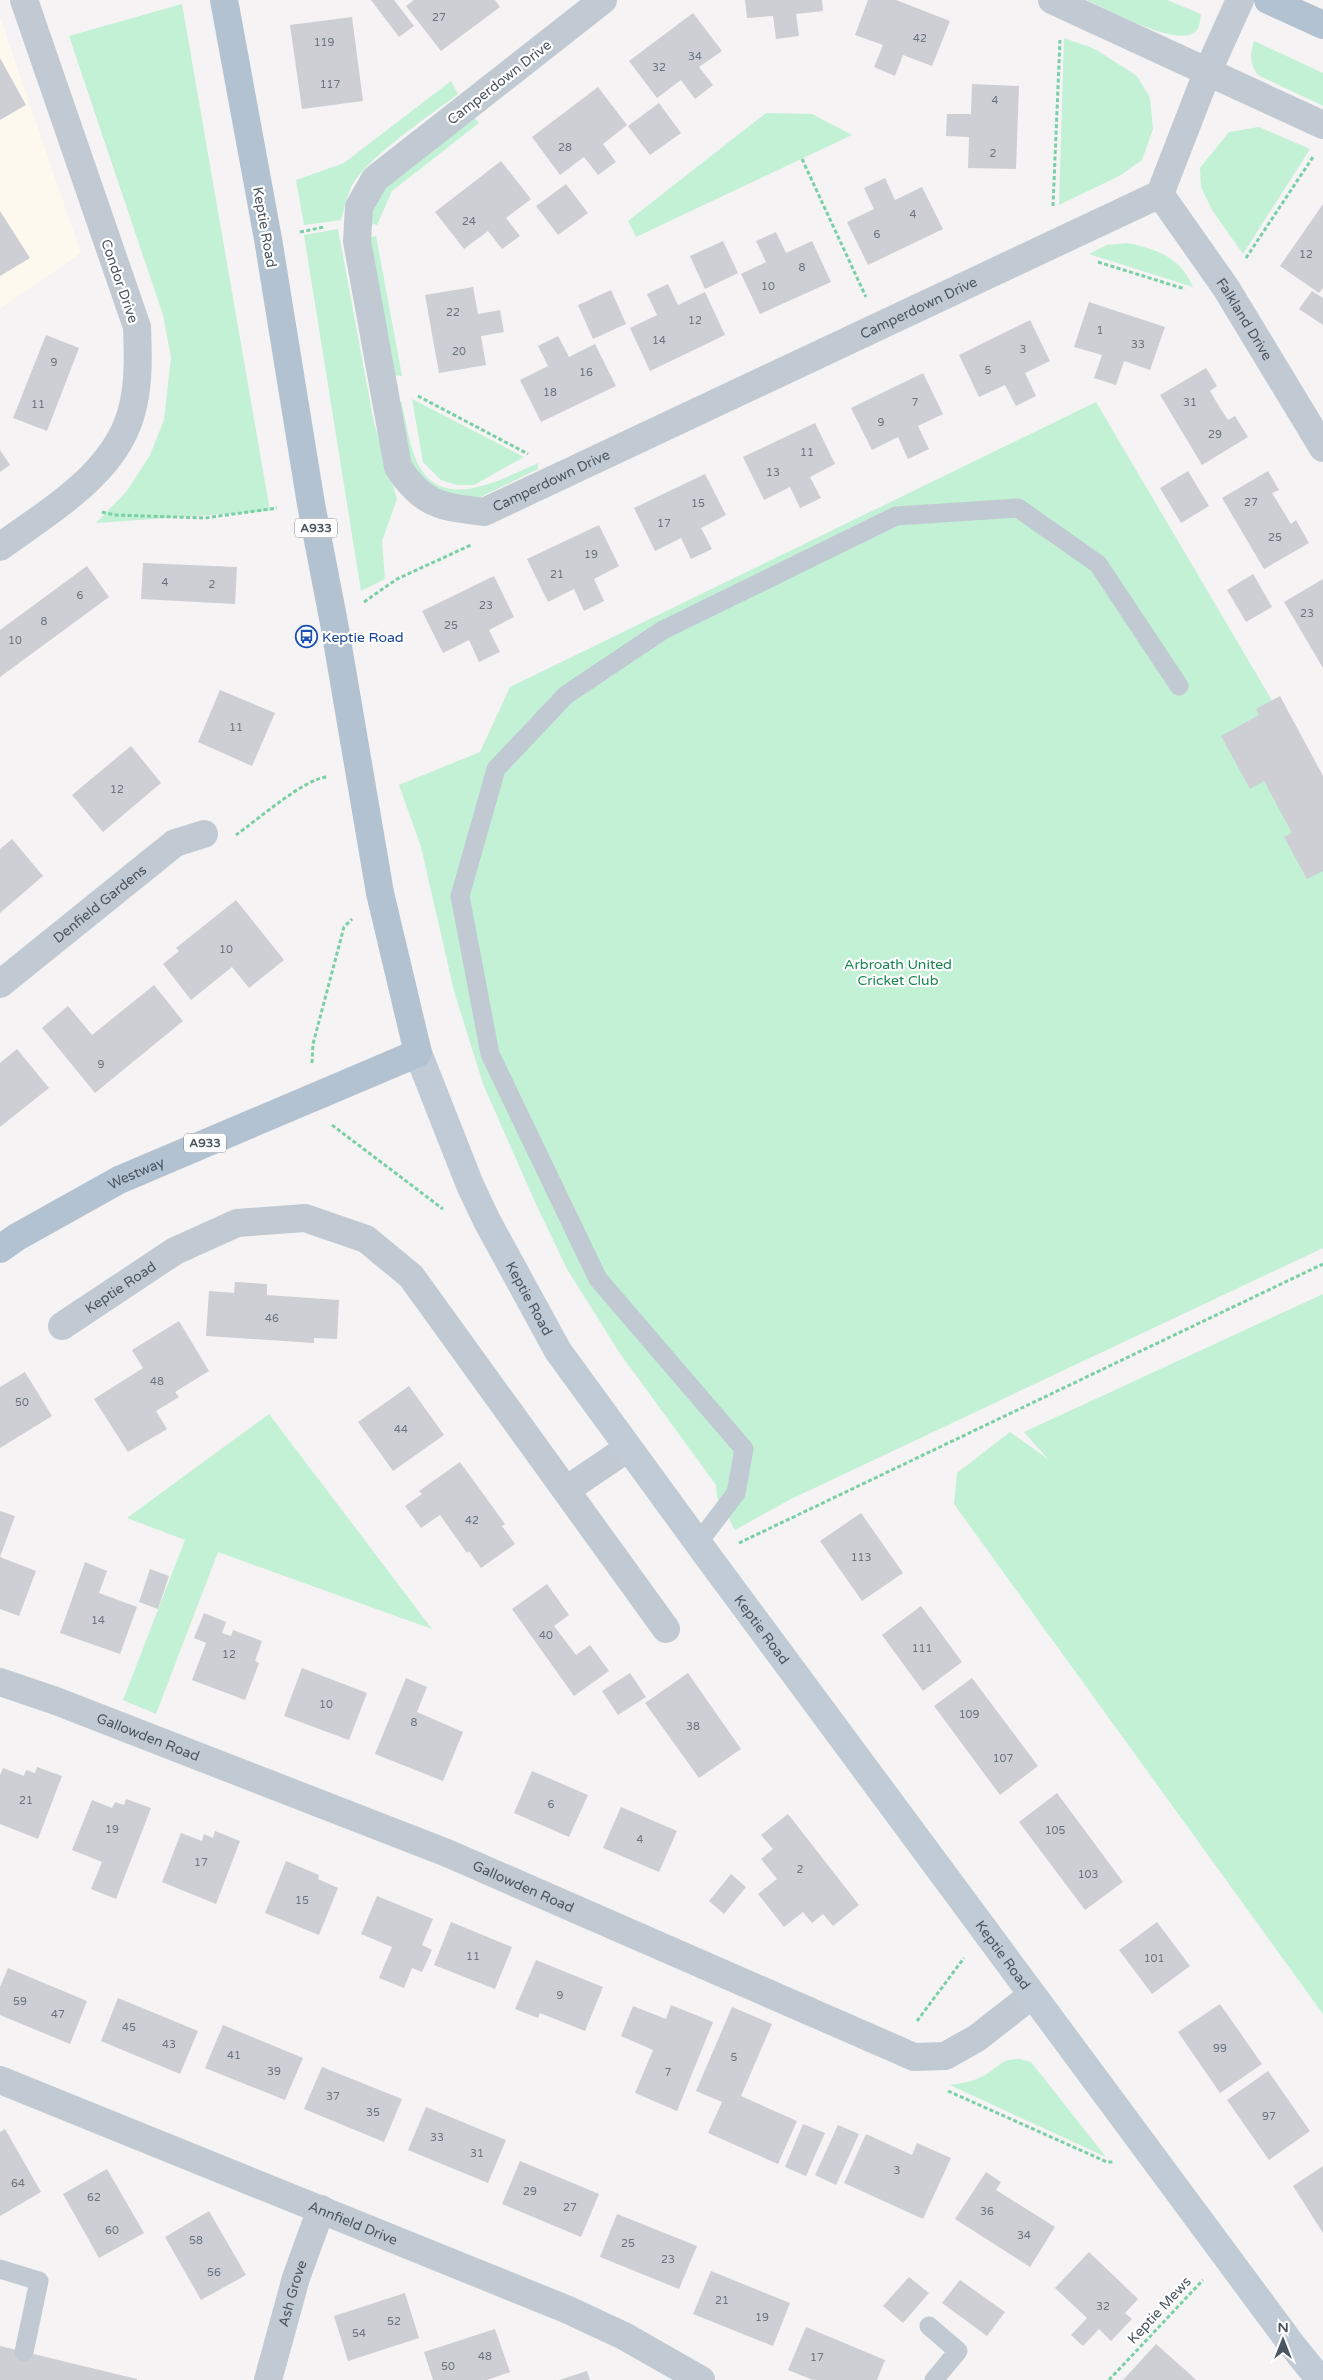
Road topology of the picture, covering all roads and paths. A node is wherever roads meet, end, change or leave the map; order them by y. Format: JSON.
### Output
{"nodes":[{"id":1,"x":24,"y":0,"type":"edge"},
{"id":2,"x":224,"y":0,"type":"edge"},
{"id":3,"x":603,"y":0,"type":"edge"},
{"id":4,"x":1240,"y":0,"type":"edge"},
{"id":5,"x":1268,"y":0,"type":"edge"},
{"id":6,"x":1057,"y":2,"type":"edge"},
{"id":7,"x":1323,"y":25,"type":"edge"},
{"id":8,"x":1207,"y":73,"type":"junction"},
{"id":9,"x":1320,"y":138,"type":"edge"},
{"id":10,"x":802,"y":159,"type":"dead end"},
{"id":11,"x":1160,"y":194,"type":"junction"},
{"id":12,"x":357,"y":225,"type":"junction"},
{"id":13,"x":268,"y":239,"type":"junction"},
{"id":14,"x":1056,"y":241,"type":"junction"},
{"id":15,"x":1226,"y":288,"type":"junction"},
{"id":16,"x":880,"y":325,"type":"junction"},
{"id":17,"x":384,"y":388,"type":"junction"},
{"id":18,"x":1323,"y":448,"type":"edge"},
{"id":19,"x":557,"y":477,"type":"junction"},
{"id":20,"x":60,"y":503,"type":"junction"},
{"id":21,"x":311,"y":504,"type":"junction"},
{"id":22,"x":484,"y":512,"type":"junction"},
{"id":23,"x":0,"y":547,"type":"edge"},
{"id":24,"x":334,"y":623,"type":"junction"},
{"id":25,"x":1179,"y":686,"type":"dead end"},
{"id":26,"x":294,"y":793,"type":"dead end"},
{"id":27,"x":204,"y":834,"type":"joint"},
{"id":28,"x":380,"y":893,"type":"junction"},
{"id":29,"x":0,"y":984,"type":"edge"},
{"id":30,"x":418,"y":1053,"type":"junction"},
{"id":31,"x":310,"y":1099,"type":"junction"},
{"id":32,"x":487,"y":1221,"type":"junction"},
{"id":33,"x":0,"y":1249,"type":"edge"},
{"id":34,"x":1323,"y":1264,"type":"edge"},
{"id":35,"x":62,"y":1326,"type":"dead end"},
{"id":36,"x":628,"y":1448,"type":"junction"},
{"id":37,"x":566,"y":1490,"type":"junction"},
{"id":38,"x":703,"y":1550,"type":"junction"},
{"id":39,"x":666,"y":1629,"type":"dead end"},
{"id":40,"x":0,"y":1682,"type":"edge"},
{"id":41,"x":988,"y":1935,"type":"junction"},
{"id":42,"x":1032,"y":1995,"type":"junction"},
{"id":43,"x":914,"y":2057,"type":"junction"},
{"id":44,"x":0,"y":2080,"type":"edge"},
{"id":45,"x":1157,"y":2163,"type":"junction"},
{"id":46,"x":321,"y":2209,"type":"junction"},
{"id":47,"x":1226,"y":2255,"type":"junction"},
{"id":48,"x":0,"y":2269,"type":"edge"},
{"id":49,"x":929,"y":2326,"type":"dead end"},
{"id":50,"x":24,"y":2352,"type":"dead end"},
{"id":51,"x":268,"y":2380,"type":"edge"},
{"id":52,"x":701,"y":2380,"type":"edge"},
{"id":53,"x":934,"y":2380,"type":"edge"},
{"id":54,"x":1109,"y":2380,"type":"edge"},
{"id":55,"x":1320,"y":2380,"type":"edge"}],
"edges":[{"from":1,"to":20,"type":"street","name":"Condor Drive"},
{"from":2,"to":13,"type":"main road","name":"Keptie Road","number":"A933"},
{"from":3,"to":12,"type":"street","name":"Camperdown Drive"},
{"from":4,"to":8,"type":"street"},
{"from":5,"to":7,"type":"main road"},
{"from":6,"to":8,"type":"street"},
{"from":6,"to":14,"type":"path"},
{"from":8,"to":9,"type":"street"},
{"from":8,"to":11,"type":"street"},
{"from":9,"to":15,"type":"path"},
{"from":10,"to":16,"type":"path"},
{"from":11,"to":14,"type":"street","name":"Camperdown Drive"},
{"from":11,"to":15,"type":"street","name":"Falkland Drive"},
{"from":12,"to":13,"type":"path"},
{"from":12,"to":17,"type":"street","name":"Camperdown Drive"},
{"from":13,"to":21,"type":"main road","name":"Keptie Road","number":"A933"},
{"from":14,"to":15,"type":"path"},
{"from":14,"to":16,"type":"street","name":"Camperdown Drive"},
{"from":15,"to":18,"type":"street","name":"Falkland Drive"},
{"from":16,"to":19,"type":"street","name":"Camperdown Drive"},
{"from":17,"to":19,"type":"path"},
{"from":17,"to":22,"type":"street","name":"Camperdown Drive"},
{"from":19,"to":22,"type":"street","name":"Camperdown Drive"},
{"from":20,"to":21,"type":"path"},
{"from":20,"to":23,"type":"street","name":"Condor Drive"},
{"from":21,"to":24,"type":"main road","name":"Keptie Road","number":"A933"},
{"from":22,"to":24,"type":"path"},
{"from":24,"to":28,"type":"main road","name":"Keptie Road","number":"A933"},
{"from":25,"to":38,"type":"lane"},
{"from":26,"to":27,"type":"path"},
{"from":27,"to":29,"type":"street","name":"Denfield Gardens"},
{"from":28,"to":30,"type":"main road","name":"Keptie Road","number":"A933"},
{"from":28,"to":31,"type":"path"},
{"from":30,"to":31,"type":"main road","name":"Westway","number":"A933"},
{"from":30,"to":32,"type":"main road","name":"Keptie Road"},
{"from":31,"to":32,"type":"path"},
{"from":31,"to":33,"type":"main road","name":"Westway","number":"A933"},
{"from":32,"to":36,"type":"main road","name":"Keptie Road"},
{"from":34,"to":38,"type":"path"},
{"from":35,"to":37,"type":"street","name":"Keptie Road"},
{"from":36,"to":37,"type":"street"},
{"from":36,"to":38,"type":"main road","name":"Keptie Road"},
{"from":37,"to":39,"type":"street","name":"Keptie Road"},
{"from":38,"to":41,"type":"main road","name":"Keptie Road"},
{"from":40,"to":43,"type":"street","name":"Gallowden Road"},
{"from":41,"to":42,"type":"main road","name":"Keptie Road"},
{"from":41,"to":43,"type":"path"},
{"from":42,"to":43,"type":"street","name":"Gallowden Road"},
{"from":42,"to":45,"type":"main road","name":"Keptie Road"},
{"from":43,"to":45,"type":"path"},
{"from":44,"to":46,"type":"street","name":"Annfield Drive"},
{"from":45,"to":47,"type":"main road","name":"Keptie Road"},
{"from":46,"to":51,"type":"street","name":"Ash Grove"},
{"from":46,"to":52,"type":"street","name":"Annfield Drive"},
{"from":47,"to":54,"type":"path","name":"Keptie Mews"},
{"from":47,"to":55,"type":"main road","name":"Keptie Road"},
{"from":48,"to":50,"type":"lane"},
{"from":49,"to":53,"type":"lane"}]}
